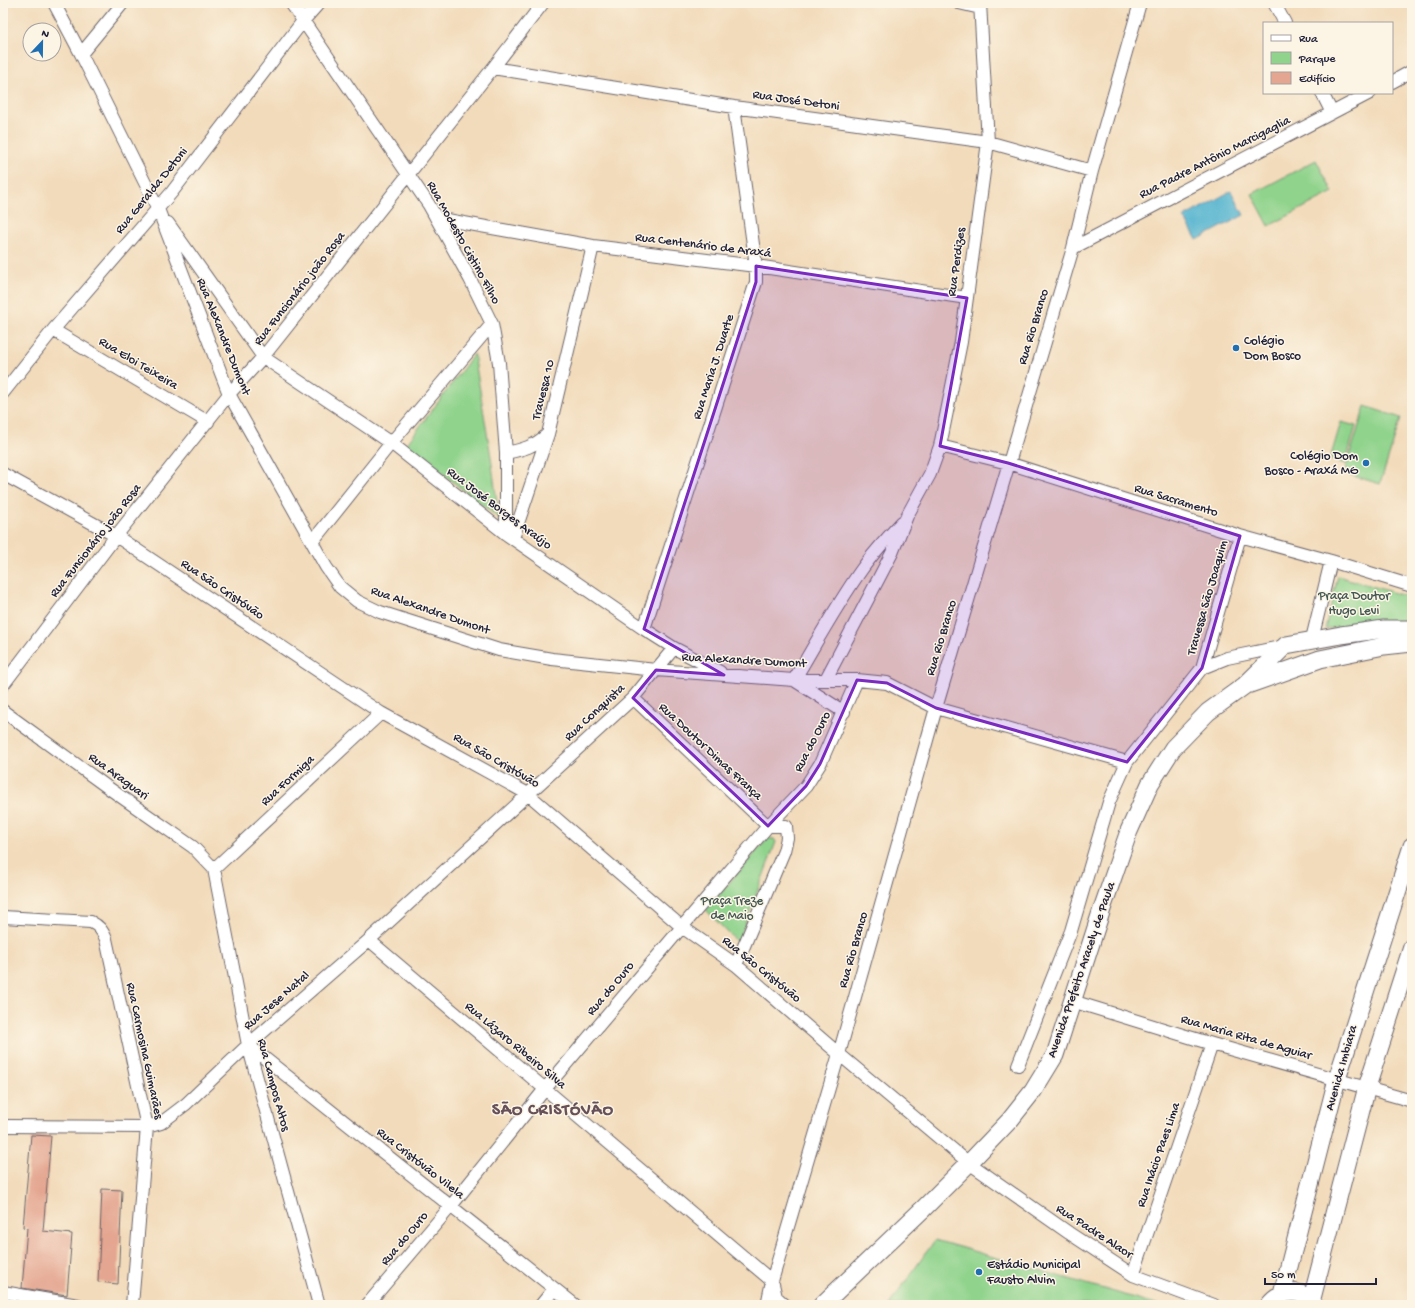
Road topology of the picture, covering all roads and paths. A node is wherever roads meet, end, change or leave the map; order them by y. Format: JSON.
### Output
{"nodes":[{"id":1,"x":54,"y":3,"type":"edge"},
{"id":2,"x":122,"y":3,"type":"edge"},
{"id":3,"x":291,"y":3,"type":"edge"},
{"id":4,"x":319,"y":3,"type":"edge"},
{"id":5,"x":543,"y":3,"type":"edge"},
{"id":6,"x":959,"y":3,"type":"edge"},
{"id":7,"x":1140,"y":3,"type":"edge"},
{"id":8,"x":1274,"y":3,"type":"edge"},
{"id":9,"x":980,"y":5,"type":"edge"},
{"id":10,"x":303,"y":21,"type":"junction"},
{"id":11,"x":1284,"y":22,"type":"edge"},
{"id":12,"x":81,"y":54,"type":"junction"},
{"id":13,"x":493,"y":68,"type":"junction"},
{"id":14,"x":1412,"y":71,"type":"edge"},
{"id":15,"x":1393,"y":81,"type":"edge"},
{"id":16,"x":1322,"y":94,"type":"edge"},
{"id":17,"x":1368,"y":94,"type":"edge"},
{"id":18,"x":734,"y":107,"type":"junction"},
{"id":19,"x":1332,"y":113,"type":"junction"},
{"id":20,"x":988,"y":142,"type":"junction"},
{"id":21,"x":1092,"y":171,"type":"junction"},
{"id":22,"x":408,"y":175,"type":"junction"},
{"id":23,"x":158,"y":209,"type":"junction"},
{"id":24,"x":436,"y":218,"type":"junction"},
{"id":25,"x":593,"y":246,"type":"junction"},
{"id":26,"x":1073,"y":248,"type":"junction"},
{"id":27,"x":756,"y":266,"type":"junction"},
{"id":28,"x":966,"y":298,"type":"junction"},
{"id":29,"x":492,"y":324,"type":"junction"},
{"id":30,"x":53,"y":330,"type":"junction"},
{"id":31,"x":263,"y":357,"type":"junction"},
{"id":32,"x":3,"y":393,"type":"edge"},
{"id":33,"x":230,"y":394,"type":"junction"},
{"id":34,"x":208,"y":422,"type":"junction"},
{"id":35,"x":548,"y":434,"type":"junction"},
{"id":36,"x":391,"y":443,"type":"junction"},
{"id":37,"x":940,"y":446,"type":"junction"},
{"id":38,"x":506,"y":453,"type":"junction"},
{"id":39,"x":1008,"y":463,"type":"junction"},
{"id":40,"x":3,"y":474,"type":"edge"},
{"id":41,"x":907,"y":516,"type":"junction"},
{"id":42,"x":116,"y":536,"type":"junction"},
{"id":43,"x":509,"y":536,"type":"junction"},
{"id":44,"x":1240,"y":536,"type":"junction"},
{"id":45,"x":312,"y":542,"type":"junction"},
{"id":46,"x":1331,"y":561,"type":"junction"},
{"id":47,"x":1409,"y":587,"type":"edge"},
{"id":48,"x":644,"y":629,"type":"junction"},
{"id":49,"x":1412,"y":629,"type":"edge"},
{"id":50,"x":1384,"y":637,"type":"junction"},
{"id":51,"x":1312,"y":639,"type":"junction"},
{"id":52,"x":1412,"y":643,"type":"edge"},
{"id":53,"x":1286,"y":645,"type":"junction"},
{"id":54,"x":674,"y":648,"type":"junction"},
{"id":55,"x":1202,"y":668,"type":"junction"},
{"id":56,"x":656,"y":670,"type":"junction"},
{"id":57,"x":724,"y":675,"type":"junction"},
{"id":58,"x":826,"y":679,"type":"junction"},
{"id":59,"x":794,"y":680,"type":"junction"},
{"id":60,"x":857,"y":680,"type":"junction"},
{"id":61,"x":3,"y":685,"type":"edge"},
{"id":62,"x":1244,"y":686,"type":"junction"},
{"id":63,"x":633,"y":698,"type":"junction"},
{"id":64,"x":936,"y":708,"type":"junction"},
{"id":65,"x":3,"y":711,"type":"edge"},
{"id":66,"x":844,"y":712,"type":"junction"},
{"id":67,"x":381,"y":713,"type":"junction"},
{"id":68,"x":1127,"y":762,"type":"junction"},
{"id":69,"x":528,"y":794,"type":"junction"},
{"id":70,"x":768,"y":826,"type":"junction"},
{"id":71,"x":1412,"y":846,"type":"edge"},
{"id":72,"x":214,"y":869,"type":"junction"},
{"id":73,"x":3,"y":917,"type":"edge"},
{"id":74,"x":682,"y":927,"type":"junction"},
{"id":75,"x":369,"y":940,"type":"junction"},
{"id":76,"x":1412,"y":947,"type":"edge"},
{"id":77,"x":736,"y":965,"type":"junction"},
{"id":78,"x":1072,"y":1001,"type":"junction"},
{"id":79,"x":1212,"y":1044,"type":"junction"},
{"id":80,"x":248,"y":1045,"type":"junction"},
{"id":81,"x":839,"y":1054,"type":"junction"},
{"id":82,"x":1018,"y":1065,"type":"dead end"},
{"id":83,"x":1337,"y":1079,"type":"junction"},
{"id":84,"x":1367,"y":1087,"type":"junction"},
{"id":85,"x":545,"y":1089,"type":"junction"},
{"id":86,"x":1412,"y":1101,"type":"edge"},
{"id":87,"x":3,"y":1126,"type":"edge"},
{"id":88,"x":147,"y":1127,"type":"junction"},
{"id":89,"x":969,"y":1163,"type":"junction"},
{"id":90,"x":451,"y":1206,"type":"junction"},
{"id":91,"x":1133,"y":1275,"type":"junction"},
{"id":92,"x":772,"y":1281,"type":"junction"},
{"id":93,"x":554,"y":1289,"type":"junction"},
{"id":94,"x":3,"y":1292,"type":"edge"},
{"id":95,"x":1282,"y":1294,"type":"junction"},
{"id":96,"x":1312,"y":1304,"type":"edge"},
{"id":97,"x":78,"y":1305,"type":"edge"},
{"id":98,"x":132,"y":1305,"type":"edge"},
{"id":99,"x":319,"y":1305,"type":"edge"},
{"id":100,"x":367,"y":1305,"type":"edge"},
{"id":101,"x":541,"y":1305,"type":"edge"},
{"id":102,"x":575,"y":1305,"type":"edge"},
{"id":103,"x":768,"y":1305,"type":"edge"},
{"id":104,"x":785,"y":1305,"type":"edge"},
{"id":105,"x":822,"y":1305,"type":"edge"},
{"id":106,"x":1214,"y":1305,"type":"edge"},
{"id":107,"x":1269,"y":1305,"type":"edge"}],
"edges":[{"from":1,"to":12,"type":"street","name":"Rua Alexandre Dumont"},
{"from":2,"to":12,"type":"street"},
{"from":3,"to":10,"type":"street","name":"Rua Modesto Cistino Filho"},
{"from":4,"to":10,"type":"street","name":"Rua Geralda Detoni"},
{"from":5,"to":13,"type":"street","name":"Rua Funcionário joão Rosa"},
{"from":6,"to":9,"type":"street"},
{"from":7,"to":21,"type":"street","name":"Rua Rio Branco"},
{"from":8,"to":11,"type":"street"},
{"from":9,"to":20,"type":"street","name":"Rua Perdizes"},
{"from":10,"to":22,"type":"street","name":"Rua Modesto Cistino Filho"},
{"from":10,"to":23,"type":"street","name":"Rua Geralda Detoni"},
{"from":12,"to":23,"type":"street","name":"Rua Alexandre Dumont"},
{"from":13,"to":18,"type":"street","name":"Rua José Detoni"},
{"from":13,"to":22,"type":"street","name":"Rua Funcionário joão Rosa"},
{"from":14,"to":15,"type":"street"},
{"from":16,"to":19,"type":"street"},
{"from":17,"to":19,"type":"street","name":"Rua Padre Antônio Marcigaglia"},
{"from":18,"to":20,"type":"street","name":"Rua José Detoni"},
{"from":18,"to":27,"type":"street","name":"Rua Maria J. Duarte"},
{"from":19,"to":26,"type":"street","name":"Rua Padre Antônio Marcigaglia"},
{"from":20,"to":21,"type":"street","name":"Rua José Detoni"},
{"from":20,"to":28,"type":"street","name":"Rua Perdizes"},
{"from":21,"to":26,"type":"street","name":"Rua Rio Branco"},
{"from":22,"to":24,"type":"street","name":"Rua Modesto Cistino Filho"},
{"from":22,"to":31,"type":"street","name":"Rua Funcionário joão Rosa"},
{"from":23,"to":30,"type":"street","name":"Rua Geralda Detoni"},
{"from":23,"to":31,"type":"street"},
{"from":23,"to":33,"type":"street","name":"Rua Alexandre Dumont"},
{"from":24,"to":25,"type":"street","name":"Rua Centenário de Araxá"},
{"from":24,"to":29,"type":"street","name":"Rua Modesto Cistino Filho"},
{"from":25,"to":27,"type":"street","name":"Rua Centenário de Araxá"},
{"from":25,"to":35,"type":"street","name":"Travessa 10"},
{"from":26,"to":39,"type":"street","name":"Rua Rio Branco"},
{"from":27,"to":28,"type":"street","name":"Rua Centenário de Araxá"},
{"from":27,"to":48,"type":"street","name":"Rua Maria J. Duarte"},
{"from":28,"to":37,"type":"street","name":"Rua Perdizes"},
{"from":29,"to":36,"type":"street"},
{"from":29,"to":38,"type":"street","name":"Rua Modesto Cistino Filho"},
{"from":30,"to":32,"type":"street","name":"Rua Geralda Detoni"},
{"from":30,"to":34,"type":"street","name":"Rua Eloi Teixeira"},
{"from":31,"to":33,"type":"street","name":"Rua Funcionário joão Rosa"},
{"from":31,"to":36,"type":"street","name":"Rua José Borges Araújo"},
{"from":33,"to":34,"type":"street","name":"Rua Funcionário joão Rosa"},
{"from":33,"to":45,"type":"street","name":"Rua Alexandre Dumont"},
{"from":34,"to":42,"type":"street","name":"Rua Funcionário joão Rosa"},
{"from":35,"to":38,"type":"street"},
{"from":35,"to":43,"type":"street","name":"Travessa 10"},
{"from":36,"to":43,"type":"street","name":"Rua José Borges Araújo"},
{"from":36,"to":45,"type":"street"},
{"from":37,"to":39,"type":"street","name":"Rua Sacramento"},
{"from":37,"to":41,"type":"street","name":"Rua Perdizes"},
{"from":38,"to":43,"type":"street","name":"Rua Modesto Cistino Filho"},
{"from":39,"to":44,"type":"street","name":"Rua Sacramento"},
{"from":39,"to":64,"type":"street","name":"Rua Rio Branco"},
{"from":40,"to":42,"type":"street","name":"Rua São Cristóvão"},
{"from":41,"to":58,"type":"street"},
{"from":41,"to":59,"type":"street"},
{"from":42,"to":61,"type":"street","name":"Rua Funcionário joão Rosa"},
{"from":42,"to":67,"type":"street","name":"Rua São Cristóvão"},
{"from":43,"to":48,"type":"street","name":"Rua José Borges Araújo"},
{"from":44,"to":46,"type":"street","name":"Rua Sacramento"},
{"from":44,"to":55,"type":"street","name":"Travessa São Joaquim"},
{"from":45,"to":56,"type":"street","name":"Rua Alexandre Dumont"},
{"from":46,"to":47,"type":"street","name":"Rua Sacramento"},
{"from":46,"to":51,"type":"street"},
{"from":48,"to":54,"type":"street","name":"Rua José Borges Araújo"},
{"from":49,"to":50,"type":"main road","name":"Avenida Prefeito Aracely de Paula"},
{"from":50,"to":51,"type":"main road","name":"Avenida Prefeito Aracely de Paula"},
{"from":50,"to":52,"type":"main road","name":"Avenida Prefeito Aracely de Paula"},
{"from":50,"to":62,"type":"main road","name":"Avenida Prefeito Aracely de Paula"},
{"from":51,"to":53,"type":"main road","name":"Avenida Prefeito Aracely de Paula"},
{"from":53,"to":55,"type":"street","name":"Avenida Prefeito Aracely de Paula"},
{"from":53,"to":62,"type":"main road","name":"Avenida Prefeito Aracely de Paula"},
{"from":54,"to":56,"type":"street","name":"Rua Conquista"},
{"from":54,"to":57,"type":"street","name":"Rua José Borges Araújo"},
{"from":55,"to":68,"type":"street","name":"Avenida Prefeito Aracely de Paula"},
{"from":56,"to":57,"type":"street","name":"Rua Alexandre Dumont"},
{"from":56,"to":63,"type":"street","name":"Rua Conquista"},
{"from":57,"to":59,"type":"street","name":"Rua Alexandre Dumont"},
{"from":58,"to":59,"type":"street","name":"Rua Alexandre Dumont"},
{"from":58,"to":60,"type":"street","name":"Rua Alexandre Dumont"},
{"from":59,"to":66,"type":"street"},
{"from":60,"to":64,"type":"street","name":"Rua Alexandre Dumont"},
{"from":60,"to":66,"type":"street","name":"Rua do Ouro"},
{"from":62,"to":78,"type":"main road","name":"Avenida Prefeito Aracely de Paula"},
{"from":63,"to":69,"type":"street","name":"Rua Conquista"},
{"from":63,"to":70,"type":"street","name":"Rua Doutor Dimas França"},
{"from":64,"to":68,"type":"street","name":"Rua Alexandre Dumont"},
{"from":64,"to":81,"type":"street","name":"Rua Rio Branco"},
{"from":65,"to":72,"type":"street","name":"Rua Araguari"},
{"from":66,"to":70,"type":"street","name":"Rua do Ouro"},
{"from":67,"to":69,"type":"street","name":"Rua São Cristóvão"},
{"from":67,"to":72,"type":"street","name":"Rua Formiga"},
{"from":68,"to":82,"type":"street","name":"Avenida Prefeito Aracely de Paula"},
{"from":69,"to":74,"type":"street","name":"Rua São Cristóvão"},
{"from":69,"to":75,"type":"street","name":"Rua Jese Natal"},
{"from":70,"to":74,"type":"street","name":"Rua do Ouro"},
{"from":70,"to":77,"type":"street"},
{"from":71,"to":83,"type":"main road","name":"Avenida Imbiara"},
{"from":72,"to":80,"type":"street","name":"Rua Campos Altos"},
{"from":73,"to":88,"type":"street","name":"Rua Carmosina Guimarães"},
{"from":74,"to":77,"type":"street","name":"Rua São Cristóvão"},
{"from":74,"to":85,"type":"street","name":"Rua do Ouro"},
{"from":75,"to":80,"type":"street","name":"Rua Jese Natal"},
{"from":75,"to":85,"type":"street","name":"Rua Lázaro Ribeiro Silva"},
{"from":76,"to":84,"type":"main road"},
{"from":77,"to":81,"type":"street","name":"Rua São Cristóvão"},
{"from":78,"to":79,"type":"street","name":"Rua Maria Rita de Aguiar"},
{"from":78,"to":89,"type":"main road","name":"Avenida Prefeito Aracely de Paula"},
{"from":79,"to":83,"type":"street","name":"Rua Maria Rita de Aguiar"},
{"from":79,"to":91,"type":"street","name":"Rua Inácio Paes Lima"},
{"from":80,"to":88,"type":"street","name":"Rua Jese Natal"},
{"from":80,"to":90,"type":"street","name":"Rua Cristóvão Vilela"},
{"from":80,"to":99,"type":"street","name":"Rua Campos Altos"},
{"from":81,"to":89,"type":"street","name":"Rua São Cristóvão"},
{"from":81,"to":92,"type":"street","name":"Rua Rio Branco"},
{"from":83,"to":84,"type":"street","name":"Rua Maria Rita de Aguiar"},
{"from":83,"to":95,"type":"main road","name":"Avenida Imbiara"},
{"from":84,"to":86,"type":"street","name":"Rua Maria Rita de Aguiar"},
{"from":84,"to":96,"type":"main road"},
{"from":85,"to":90,"type":"street","name":"Rua do Ouro"},
{"from":85,"to":92,"type":"street","name":"Rua Lázaro Ribeiro Silva"},
{"from":87,"to":88,"type":"street","name":"Rua Jese Natal"},
{"from":88,"to":98,"type":"street","name":"Rua Carmosina Guimarães"},
{"from":89,"to":91,"type":"street","name":"Rua Padre Alaor"},
{"from":89,"to":105,"type":"main road","name":"Avenida Prefeito Aracely de Paula"},
{"from":90,"to":93,"type":"street","name":"Rua Cristóvão Vilela"},
{"from":90,"to":100,"type":"street","name":"Rua do Ouro"},
{"from":91,"to":106,"type":"street","name":"Rua Padre Alaor"},
{"from":92,"to":103,"type":"street","name":"Rua Rio Branco"},
{"from":92,"to":104,"type":"street"},
{"from":93,"to":101,"type":"street"},
{"from":93,"to":102,"type":"street","name":"Rua Cristóvão Vilela"},
{"from":94,"to":97,"type":"street"},
{"from":95,"to":96,"type":"main road"},
{"from":95,"to":107,"type":"main road"}]}
